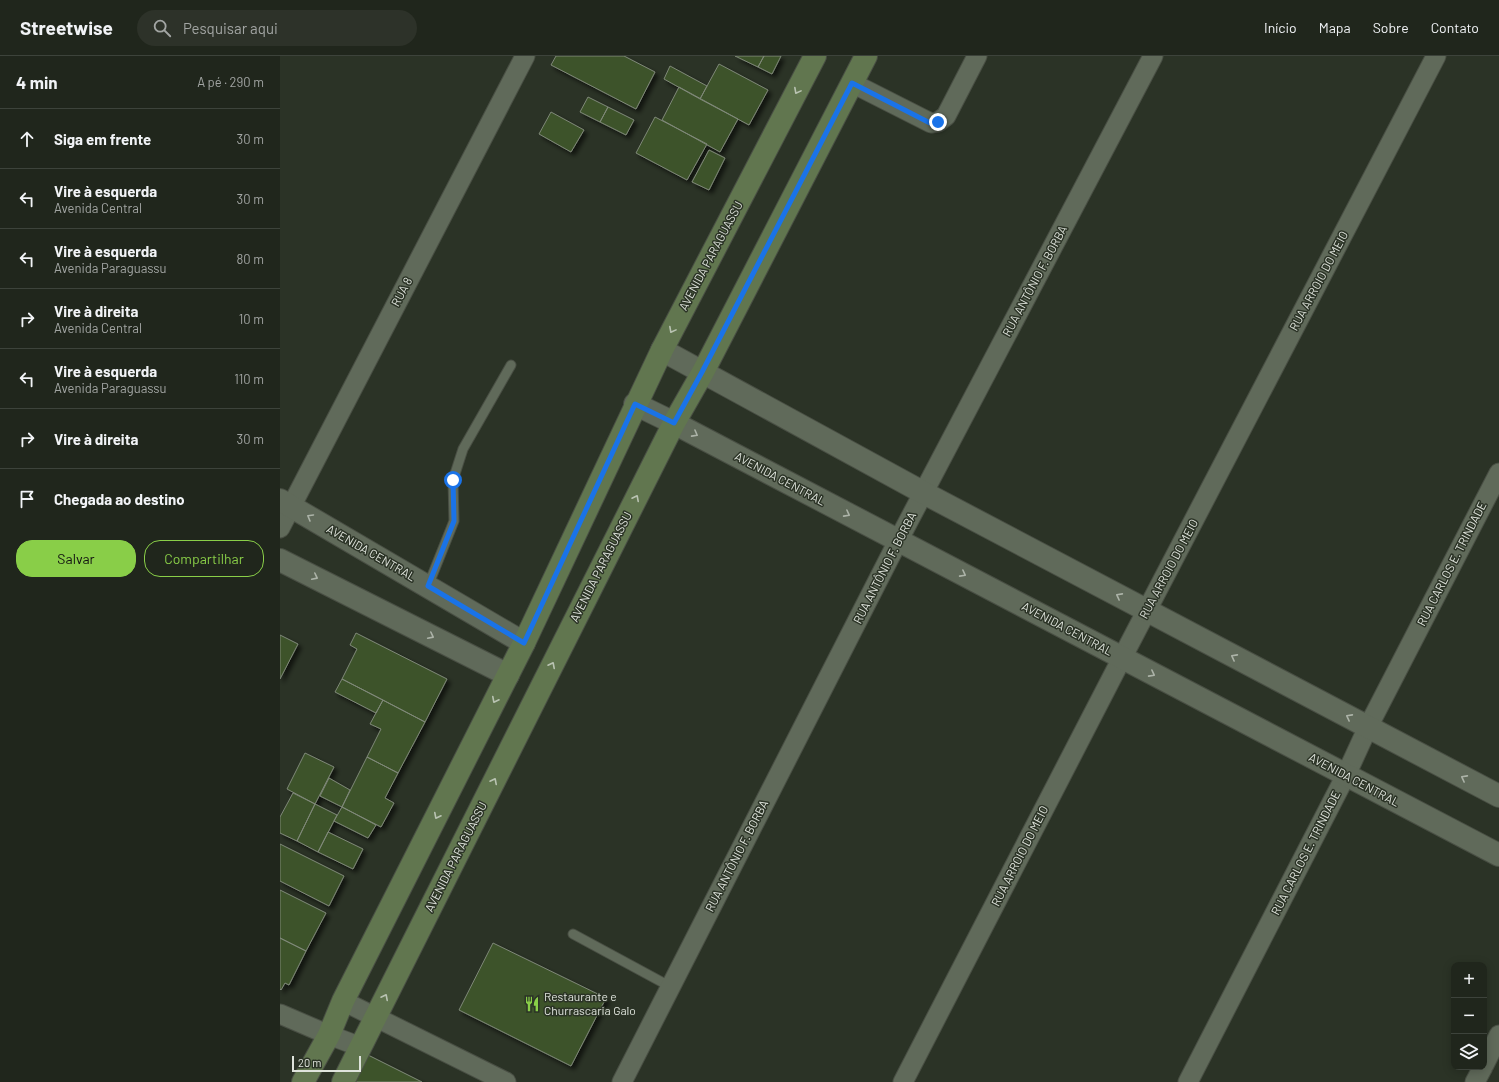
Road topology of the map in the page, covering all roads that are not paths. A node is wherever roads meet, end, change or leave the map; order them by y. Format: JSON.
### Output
{"nodes":[{"id":1,"x":526,"y":56,"type":"edge"},
{"id":2,"x":816,"y":56,"type":"edge"},
{"id":3,"x":866,"y":56,"type":"edge"},
{"id":4,"x":977,"y":56,"type":"edge"},
{"id":5,"x":1153,"y":56,"type":"edge"},
{"id":6,"x":1436,"y":56,"type":"edge"},
{"id":7,"x":852,"y":83,"type":"junction"},
{"id":8,"x":662,"y":350,"type":"junction"},
{"id":9,"x":511,"y":365,"type":"dead end"},
{"id":10,"x":702,"y":372,"type":"junction"},
{"id":11,"x":635,"y":404,"type":"junction"},
{"id":12,"x":674,"y":423,"type":"junction"},
{"id":13,"x":1499,"y":474,"type":"edge"},
{"id":14,"x":924,"y":493,"type":"junction"},
{"id":15,"x":285,"y":503,"type":"edge"},
{"id":16,"x":280,"y":528,"type":"edge"},
{"id":17,"x":898,"y":541,"type":"junction"},
{"id":18,"x":280,"y":560,"type":"edge"},
{"id":19,"x":428,"y":586,"type":"junction"},
{"id":20,"x":1147,"y":611,"type":"junction"},
{"id":21,"x":524,"y":643,"type":"junction"},
{"id":22,"x":1122,"y":658,"type":"junction"},
{"id":23,"x":508,"y":675,"type":"junction"},
{"id":24,"x":1368,"y":727,"type":"junction"},
{"id":25,"x":1346,"y":775,"type":"junction"},
{"id":26,"x":1499,"y":796,"type":"edge"},
{"id":27,"x":1499,"y":855,"type":"edge"},
{"id":28,"x":573,"y":934,"type":"dead end"},
{"id":29,"x":671,"y":987,"type":"junction"},
{"id":30,"x":343,"y":1001,"type":"junction"},
{"id":31,"x":280,"y":1014,"type":"edge"},
{"id":32,"x":375,"y":1017,"type":"junction"},
{"id":33,"x":329,"y":1035,"type":"junction"},
{"id":34,"x":1499,"y":1036,"type":"edge"},
{"id":35,"x":361,"y":1047,"type":"junction"},
{"id":36,"x":1487,"y":1058,"type":"edge"},
{"id":37,"x":1481,"y":1070,"type":"edge"},
{"id":38,"x":304,"y":1082,"type":"edge"},
{"id":39,"x":343,"y":1082,"type":"edge"},
{"id":40,"x":506,"y":1082,"type":"edge"},
{"id":41,"x":622,"y":1082,"type":"edge"},
{"id":42,"x":903,"y":1082,"type":"edge"},
{"id":43,"x":1188,"y":1082,"type":"edge"},
{"id":44,"x":1475,"y":1082,"type":"edge"}],
"edges":[{"from":1,"to":15,"type":"street","name":"RUA 8"},
{"from":2,"to":8,"type":"main road","name":"AVENIDA PARAGUASSU","one_way":true},
{"from":3,"to":7,"type":"main road","name":"AVENIDA PARAGUASSU"},
{"from":4,"to":7,"type":"street"},
{"from":5,"to":14,"type":"street","name":"RUA ANTÔNIO F. BORBA"},
{"from":6,"to":20,"type":"street","name":"RUA ARROIO DO MEIO"},
{"from":7,"to":10,"type":"main road","name":"AVENIDA PARAGUASSU"},
{"from":8,"to":10,"type":"street"},
{"from":8,"to":11,"type":"main road","name":"AVENIDA PARAGUASSU"},
{"from":9,"to":19,"type":"lane"},
{"from":10,"to":12,"type":"main road","name":"AVENIDA PARAGUASSU"},
{"from":10,"to":14,"type":"street"},
{"from":11,"to":12,"type":"street","name":"AVENIDA CENTRAL"},
{"from":11,"to":21,"type":"main road","name":"AVENIDA PARAGUASSU"},
{"from":12,"to":17,"type":"street","name":"AVENIDA CENTRAL","one_way":true},
{"from":32,"to":12,"type":"main road","name":"AVENIDA PARAGUASSU","one_way":true},
{"from":13,"to":24,"type":"street","name":"RUA CARLOS E. TRINDADE"},
{"from":14,"to":17,"type":"street","name":"RUA ANTÔNIO F. BORBA"},
{"from":20,"to":14,"type":"street","one_way":true},
{"from":15,"to":16,"type":"street","name":"RUA 8"},
{"from":19,"to":15,"type":"street","name":"AVENIDA CENTRAL","one_way":true},
{"from":17,"to":22,"type":"street","name":"AVENIDA CENTRAL","one_way":true},
{"from":17,"to":29,"type":"street","name":"RUA ANTÔNIO F. BORBA"},
{"from":18,"to":23,"type":"street","one_way":true},
{"from":19,"to":21,"type":"street","name":"AVENIDA CENTRAL"},
{"from":20,"to":22,"type":"street","name":"RUA ARROIO DO MEIO"},
{"from":24,"to":20,"type":"street","one_way":true},
{"from":21,"to":23,"type":"main road","name":"AVENIDA PARAGUASSU"},
{"from":22,"to":25,"type":"street","name":"AVENIDA CENTRAL","one_way":true},
{"from":22,"to":42,"type":"street","name":"RUA ARROIO DO MEIO"},
{"from":23,"to":30,"type":"main road","name":"AVENIDA PARAGUASSU","one_way":true},
{"from":24,"to":25,"type":"street","name":"RUA CARLOS E. TRINDADE"},
{"from":26,"to":24,"type":"street","one_way":true},
{"from":25,"to":27,"type":"street","name":"AVENIDA CENTRAL"},
{"from":25,"to":43,"type":"street","name":"RUA CARLOS E. TRINDADE"},
{"from":28,"to":29,"type":"lane"},
{"from":29,"to":41,"type":"street","name":"RUA ANTÔNIO F. BORBA"},
{"from":30,"to":32,"type":"street"},
{"from":30,"to":33,"type":"main road","name":"AVENIDA PARAGUASSU"},
{"from":31,"to":33,"type":"street"},
{"from":32,"to":35,"type":"main road","name":"AVENIDA PARAGUASSU"},
{"from":32,"to":40,"type":"street"},
{"from":33,"to":35,"type":"street"},
{"from":33,"to":38,"type":"main road","name":"AVENIDA PARAGUASSU"},
{"from":34,"to":36,"type":"street"},
{"from":35,"to":39,"type":"main road","name":"AVENIDA PARAGUASSU"},
{"from":37,"to":44,"type":"street"}]}
